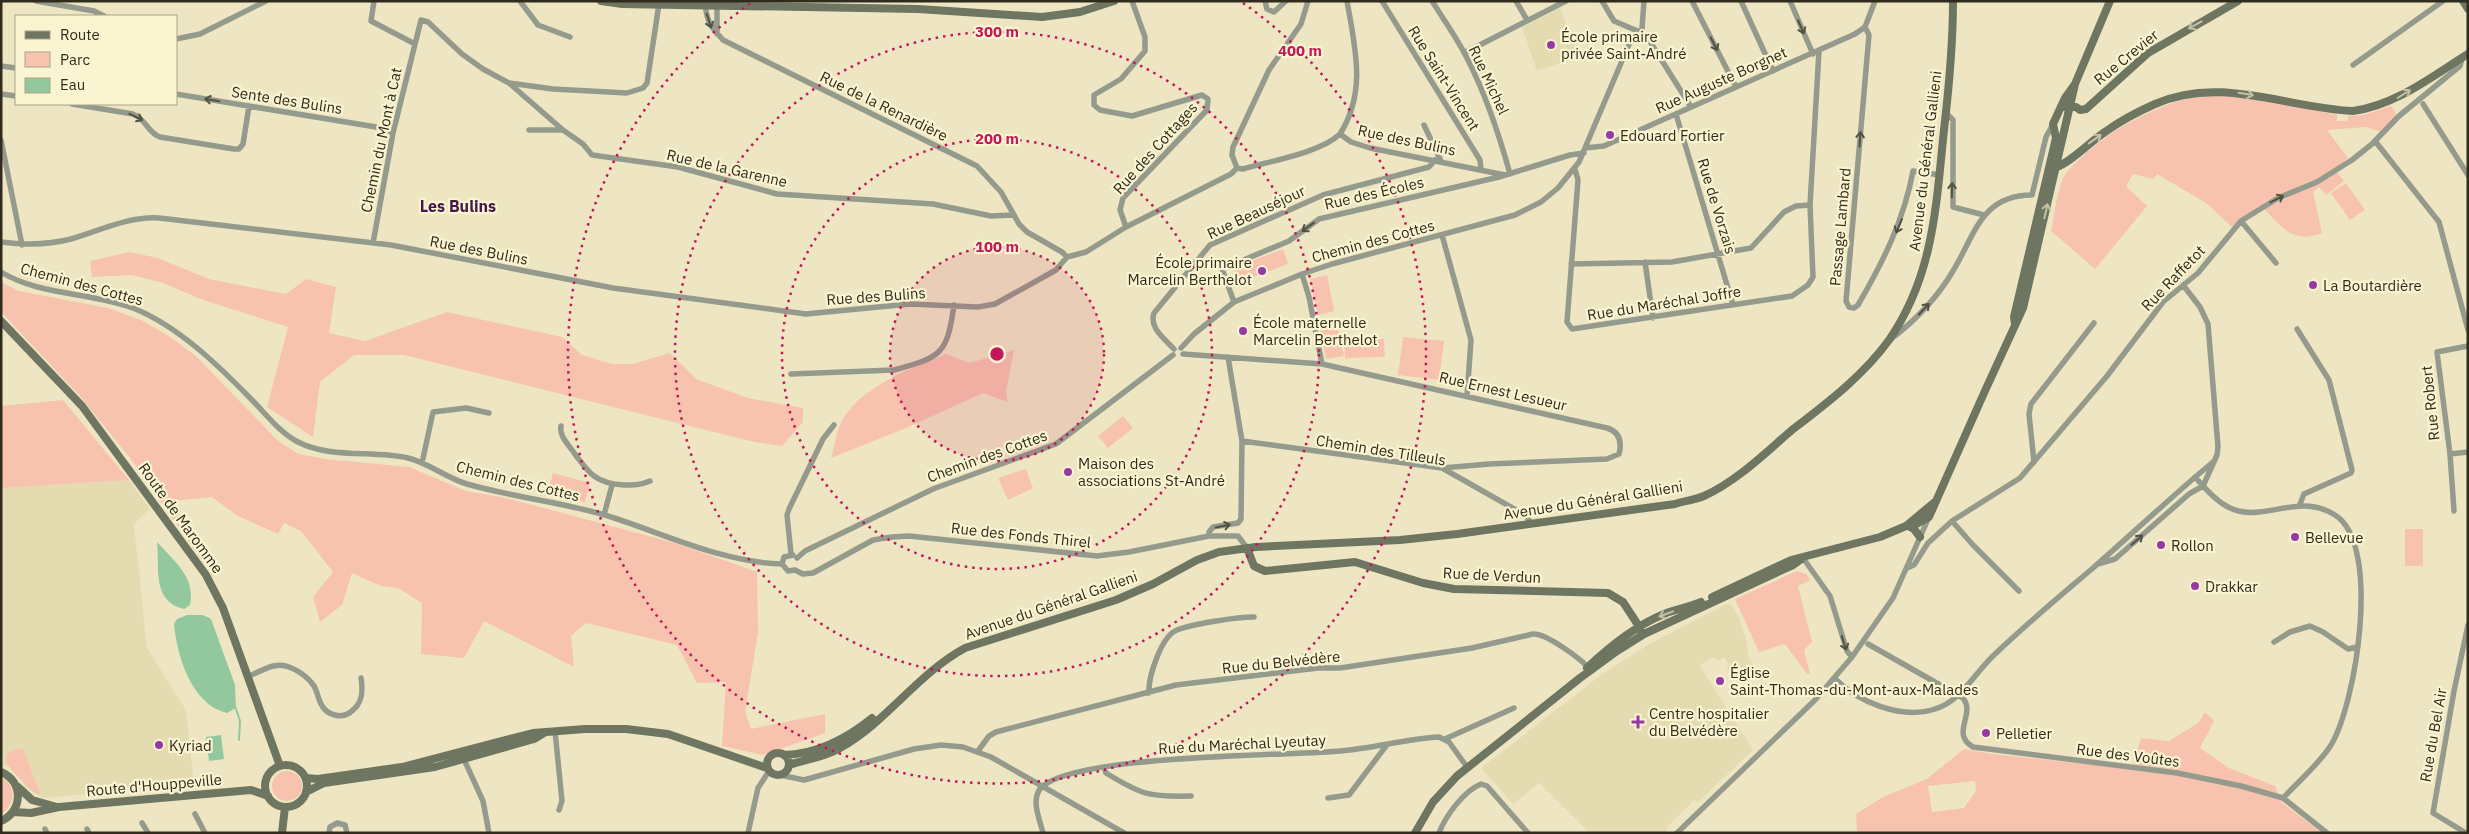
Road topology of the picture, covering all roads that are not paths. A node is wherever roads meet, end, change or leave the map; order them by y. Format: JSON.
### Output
{"nodes":[{"id":1,"x":36,"y":1,"type":"edge"},
{"id":2,"x":266,"y":1,"type":"edge"},
{"id":3,"x":374,"y":1,"type":"edge"},
{"id":4,"x":520,"y":1,"type":"edge"},
{"id":5,"x":601,"y":1,"type":"edge"},
{"id":6,"x":1114,"y":1,"type":"edge"},
{"id":7,"x":1132,"y":1,"type":"edge"},
{"id":8,"x":1264,"y":1,"type":"edge"},
{"id":9,"x":1286,"y":1,"type":"edge"},
{"id":10,"x":1308,"y":1,"type":"edge"},
{"id":11,"x":1347,"y":1,"type":"edge"},
{"id":12,"x":1382,"y":1,"type":"edge"},
{"id":13,"x":1432,"y":1,"type":"edge"},
{"id":14,"x":1516,"y":1,"type":"edge"},
{"id":15,"x":1566,"y":1,"type":"edge"},
{"id":16,"x":1602,"y":1,"type":"edge"},
{"id":17,"x":1644,"y":1,"type":"edge"},
{"id":18,"x":1692,"y":1,"type":"edge"},
{"id":19,"x":1741,"y":1,"type":"edge"},
{"id":20,"x":1790,"y":1,"type":"edge"},
{"id":21,"x":1875,"y":1,"type":"edge"},
{"id":22,"x":1953,"y":1,"type":"edge"},
{"id":23,"x":2110,"y":1,"type":"edge"},
{"id":24,"x":2238,"y":1,"type":"edge"},
{"id":25,"x":2442,"y":1,"type":"edge"},
{"id":26,"x":2462,"y":1,"type":"edge"},
{"id":27,"x":658,"y":4,"type":"junction"},
{"id":28,"x":809,"y":4,"type":"edge"},
{"id":29,"x":712,"y":5,"type":"edge"},
{"id":30,"x":2468,"y":10,"type":"edge"},
{"id":31,"x":102,"y":15,"type":"edge"},
{"id":32,"x":1527,"y":20,"type":"junction"},
{"id":33,"x":1865,"y":27,"type":"junction"},
{"id":34,"x":1640,"y":32,"type":"junction"},
{"id":35,"x":717,"y":34,"type":"junction"},
{"id":36,"x":570,"y":37,"type":"dead end"},
{"id":37,"x":178,"y":39,"type":"edge"},
{"id":38,"x":415,"y":44,"type":"junction"},
{"id":39,"x":1816,"y":52,"type":"junction"},
{"id":40,"x":1464,"y":53,"type":"junction"},
{"id":41,"x":2465,"y":56,"type":"edge"},
{"id":42,"x":2353,"y":65,"type":"dead end"},
{"id":43,"x":1,"y":66,"type":"edge"},
{"id":44,"x":15,"y":68,"type":"edge"},
{"id":45,"x":1773,"y":71,"type":"junction"},
{"id":46,"x":509,"y":83,"type":"junction"},
{"id":47,"x":2075,"y":84,"type":"junction"},
{"id":48,"x":1736,"y":87,"type":"junction"},
{"id":49,"x":1,"y":94,"type":"edge"},
{"id":50,"x":178,"y":94,"type":"edge"},
{"id":51,"x":15,"y":96,"type":"edge"},
{"id":52,"x":2423,"y":104,"type":"dead end"},
{"id":53,"x":78,"y":105,"type":"edge"},
{"id":54,"x":249,"y":106,"type":"junction"},
{"id":55,"x":2070,"y":106,"type":"junction"},
{"id":56,"x":1690,"y":107,"type":"junction"},
{"id":57,"x":2060,"y":108,"type":"junction"},
{"id":58,"x":1946,"y":113,"type":"junction"},
{"id":59,"x":1676,"y":114,"type":"junction"},
{"id":60,"x":2053,"y":124,"type":"junction"},
{"id":61,"x":1424,"y":125,"type":"dead end"},
{"id":62,"x":529,"y":130,"type":"dead end"},
{"id":63,"x":562,"y":130,"type":"junction"},
{"id":64,"x":393,"y":133,"type":"junction"},
{"id":65,"x":1340,"y":134,"type":"junction"},
{"id":66,"x":1,"y":140,"type":"edge"},
{"id":67,"x":2375,"y":141,"type":"junction"},
{"id":68,"x":1584,"y":151,"type":"junction"},
{"id":69,"x":1438,"y":161,"type":"junction"},
{"id":70,"x":2054,"y":165,"type":"junction"},
{"id":71,"x":1237,"y":168,"type":"junction"},
{"id":72,"x":1481,"y":169,"type":"junction"},
{"id":73,"x":1575,"y":169,"type":"junction"},
{"id":74,"x":1508,"y":175,"type":"junction"},
{"id":75,"x":1940,"y":175,"type":"junction"},
{"id":76,"x":2468,"y":175,"type":"edge"},
{"id":77,"x":1489,"y":179,"type":"junction"},
{"id":78,"x":1810,"y":205,"type":"junction"},
{"id":79,"x":1013,"y":215,"type":"junction"},
{"id":80,"x":1984,"y":216,"type":"junction"},
{"id":81,"x":2241,"y":221,"type":"junction"},
{"id":82,"x":1126,"y":227,"type":"junction"},
{"id":83,"x":1442,"y":235,"type":"junction"},
{"id":84,"x":1,"y":242,"type":"edge"},
{"id":85,"x":373,"y":243,"type":"junction"},
{"id":86,"x":22,"y":245,"type":"junction"},
{"id":87,"x":1720,"y":254,"type":"junction"},
{"id":88,"x":1067,"y":257,"type":"junction"},
{"id":89,"x":1645,"y":262,"type":"junction"},
{"id":90,"x":2276,"y":263,"type":"dead end"},
{"id":91,"x":1571,"y":264,"type":"junction"},
{"id":92,"x":1,"y":272,"type":"edge"},
{"id":93,"x":1302,"y":274,"type":"junction"},
{"id":94,"x":2183,"y":285,"type":"junction"},
{"id":95,"x":1234,"y":302,"type":"junction"},
{"id":96,"x":954,"y":305,"type":"junction"},
{"id":97,"x":1733,"y":305,"type":"junction"},
{"id":98,"x":1653,"y":318,"type":"junction"},
{"id":99,"x":1,"y":321,"type":"edge"},
{"id":100,"x":2094,"y":323,"type":"dead end"},
{"id":101,"x":2297,"y":329,"type":"dead end"},
{"id":102,"x":2468,"y":330,"type":"edge"},
{"id":103,"x":1887,"y":341,"type":"junction"},
{"id":104,"x":2468,"y":346,"type":"edge"},
{"id":105,"x":1182,"y":351,"type":"junction"},
{"id":106,"x":1173,"y":352,"type":"junction"},
{"id":107,"x":1228,"y":357,"type":"junction"},
{"id":108,"x":1322,"y":364,"type":"junction"},
{"id":109,"x":792,"y":374,"type":"dead end"},
{"id":110,"x":1467,"y":396,"type":"junction"},
{"id":111,"x":489,"y":413,"type":"dead end"},
{"id":112,"x":834,"y":425,"type":"dead end"},
{"id":113,"x":561,"y":426,"type":"dead end"},
{"id":114,"x":1242,"y":441,"type":"junction"},
{"id":115,"x":2468,"y":452,"type":"edge"},
{"id":116,"x":2450,"y":454,"type":"junction"},
{"id":117,"x":2034,"y":462,"type":"junction"},
{"id":118,"x":2213,"y":462,"type":"junction"},
{"id":119,"x":422,"y":463,"type":"junction"},
{"id":120,"x":1442,"y":468,"type":"junction"},
{"id":121,"x":2195,"y":477,"type":"junction"},
{"id":122,"x":650,"y":482,"type":"dead end"},
{"id":123,"x":612,"y":485,"type":"junction"},
{"id":124,"x":2203,"y":486,"type":"junction"},
{"id":125,"x":1936,"y":501,"type":"junction"},
{"id":126,"x":2300,"y":504,"type":"junction"},
{"id":127,"x":2454,"y":511,"type":"dead end"},
{"id":128,"x":604,"y":515,"type":"junction"},
{"id":129,"x":1929,"y":517,"type":"junction"},
{"id":130,"x":1952,"y":521,"type":"junction"},
{"id":131,"x":1532,"y":524,"type":"junction"},
{"id":132,"x":1908,"y":526,"type":"junction"},
{"id":133,"x":1209,"y":536,"type":"junction"},
{"id":134,"x":1920,"y":537,"type":"junction"},
{"id":135,"x":1247,"y":548,"type":"junction"},
{"id":136,"x":791,"y":554,"type":"junction"},
{"id":137,"x":797,"y":558,"type":"junction"},
{"id":138,"x":1803,"y":558,"type":"junction"},
{"id":139,"x":782,"y":564,"type":"junction"},
{"id":140,"x":2096,"y":565,"type":"junction"},
{"id":141,"x":1907,"y":568,"type":"junction"},
{"id":142,"x":795,"y":570,"type":"junction"},
{"id":143,"x":2019,"y":591,"type":"dead end"},
{"id":144,"x":1254,"y":617,"type":"dead end"},
{"id":145,"x":2468,"y":625,"type":"edge"},
{"id":146,"x":1641,"y":631,"type":"junction"},
{"id":147,"x":2274,"y":642,"type":"dead end"},
{"id":148,"x":1868,"y":644,"type":"dead end"},
{"id":149,"x":2357,"y":647,"type":"junction"},
{"id":150,"x":1852,"y":657,"type":"junction"},
{"id":151,"x":1588,"y":667,"type":"junction"},
{"id":152,"x":249,"y":676,"type":"junction"},
{"id":153,"x":361,"y":678,"type":"dead end"},
{"id":154,"x":923,"y":678,"type":"junction"},
{"id":155,"x":1580,"y":678,"type":"junction"},
{"id":156,"x":1834,"y":678,"type":"junction"},
{"id":157,"x":1149,"y":692,"type":"junction"},
{"id":158,"x":1958,"y":696,"type":"junction"},
{"id":159,"x":1514,"y":708,"type":"dead end"},
{"id":160,"x":555,"y":731,"type":"junction"},
{"id":161,"x":1446,"y":739,"type":"junction"},
{"id":162,"x":1386,"y":746,"type":"junction"},
{"id":163,"x":978,"y":751,"type":"junction"},
{"id":164,"x":784,"y":755,"type":"junction"},
{"id":165,"x":462,"y":756,"type":"junction"},
{"id":166,"x":434,"y":763,"type":"junction"},
{"id":167,"x":280,"y":766,"type":"junction"},
{"id":168,"x":768,"y":767,"type":"junction"},
{"id":169,"x":1467,"y":767,"type":"junction"},
{"id":170,"x":1104,"y":768,"type":"junction"},
{"id":171,"x":1,"y":772,"type":"edge"},
{"id":172,"x":787,"y":773,"type":"junction"},
{"id":173,"x":306,"y":778,"type":"junction"},
{"id":174,"x":266,"y":780,"type":"junction"},
{"id":175,"x":1043,"y":786,"type":"junction"},
{"id":176,"x":17,"y":787,"type":"junction"},
{"id":177,"x":251,"y":790,"type":"junction"},
{"id":178,"x":306,"y":792,"type":"junction"},
{"id":179,"x":268,"y":796,"type":"junction"},
{"id":180,"x":1191,"y":796,"type":"dead end"},
{"id":181,"x":1328,"y":798,"type":"dead end"},
{"id":182,"x":2283,"y":798,"type":"junction"},
{"id":183,"x":59,"y":807,"type":"junction"},
{"id":184,"x":285,"y":807,"type":"junction"},
{"id":185,"x":559,"y":810,"type":"dead end"},
{"id":186,"x":14,"y":812,"type":"junction"},
{"id":187,"x":194,"y":814,"type":"dead end"},
{"id":188,"x":1,"y":821,"type":"edge"},
{"id":189,"x":142,"y":823,"type":"dead end"},
{"id":190,"x":148,"y":833,"type":"edge"},
{"id":191,"x":205,"y":833,"type":"edge"},
{"id":192,"x":282,"y":833,"type":"edge"},
{"id":193,"x":329,"y":833,"type":"edge"},
{"id":194,"x":347,"y":833,"type":"edge"},
{"id":195,"x":489,"y":833,"type":"edge"},
{"id":196,"x":748,"y":833,"type":"edge"},
{"id":197,"x":1043,"y":833,"type":"edge"},
{"id":198,"x":1124,"y":833,"type":"edge"},
{"id":199,"x":1415,"y":833,"type":"edge"},
{"id":200,"x":1439,"y":833,"type":"edge"},
{"id":201,"x":1528,"y":833,"type":"edge"},
{"id":202,"x":1677,"y":833,"type":"edge"},
{"id":203,"x":2327,"y":833,"type":"edge"},
{"id":204,"x":2466,"y":833,"type":"edge"}],
"edges":[{"from":1,"to":31,"type":"street"},
{"from":2,"to":37,"type":"street"},
{"from":3,"to":38,"type":"street"},
{"from":4,"to":36,"type":"street"},
{"from":5,"to":27,"type":"street"},
{"from":6,"to":28,"type":"street"},
{"from":7,"to":82,"type":"street","name":"Rue des Cottages"},
{"from":8,"to":9,"type":"street"},
{"from":10,"to":71,"type":"street"},
{"from":11,"to":65,"type":"street"},
{"from":12,"to":72,"type":"street","name":"Rue Saint-Vincent"},
{"from":13,"to":40,"type":"street","name":"Rue Michel"},
{"from":14,"to":32,"type":"street"},
{"from":15,"to":32,"type":"street"},
{"from":16,"to":34,"type":"street"},
{"from":17,"to":34,"type":"street"},
{"from":18,"to":48,"type":"street","one_way":true},
{"from":19,"to":45,"type":"street"},
{"from":20,"to":39,"type":"street","one_way":true},
{"from":21,"to":33,"type":"street"},
{"from":22,"to":58,"type":"street","name":"Avenue du Général Gallieni"},
{"from":23,"to":47,"type":"street"},
{"from":24,"to":55,"type":"street","name":"Rue Crevier","one_way":true},
{"from":25,"to":42,"type":"street"},
{"from":26,"to":30,"type":"street"},
{"from":27,"to":29,"type":"street"},
{"from":27,"to":46,"type":"street"},
{"from":28,"to":29,"type":"street"},
{"from":29,"to":35,"type":"street"},
{"from":29,"to":35,"type":"street","name":"Rue de la Renardière","one_way":true},
{"from":32,"to":40,"type":"street"},
{"from":33,"to":39,"type":"street","name":"Rue Auguste Borgnet"},
{"from":75,"to":33,"type":"street","name":"Passage Lambard","one_way":true},
{"from":34,"to":56,"type":"street"},
{"from":34,"to":68,"type":"street","name":"Chemin des Cottes"},
{"from":35,"to":79,"type":"street","name":"Rue de la Renardière"},
{"from":38,"to":46,"type":"street","name":"Chemin du Mont à Cat"},
{"from":38,"to":64,"type":"street","name":"Chemin du Mont à Cat"},
{"from":39,"to":45,"type":"street","name":"Rue Auguste Borgnet"},
{"from":39,"to":78,"type":"street"},
{"from":40,"to":74,"type":"street","name":"Rue Michel"},
{"from":41,"to":67,"type":"street","name":"Rue Raffetot"},
{"from":70,"to":41,"type":"street","one_way":true},
{"from":43,"to":44,"type":"street"},
{"from":45,"to":48,"type":"street","name":"Rue Auguste Borgnet"},
{"from":46,"to":63,"type":"street","name":"Rue de la Garenne"},
{"from":47,"to":55,"type":"street"},
{"from":47,"to":57,"type":"street"},
{"from":48,"to":56,"type":"street","name":"Rue Auguste Borgnet"},
{"from":49,"to":51,"type":"street"},
{"from":54,"to":50,"type":"street","name":"Sente des Bulins","one_way":true},
{"from":52,"to":76,"type":"street"},
{"from":53,"to":54,"type":"street","one_way":true},
{"from":54,"to":64,"type":"street","name":"Sente des Bulins"},
{"from":55,"to":57,"type":"street"},
{"from":55,"to":70,"type":"street"},
{"from":56,"to":59,"type":"street","name":"Rue Auguste Borgnet"},
{"from":57,"to":60,"type":"street"},
{"from":58,"to":75,"type":"street","name":"Avenue du Général Gallieni"},
{"from":80,"to":58,"type":"street","one_way":true},
{"from":59,"to":68,"type":"street","name":"Rue Auguste Borgnet"},
{"from":59,"to":87,"type":"street","name":"Rue de Vorzais"},
{"from":60,"to":70,"type":"street"},
{"from":60,"to":80,"type":"street"},
{"from":61,"to":69,"type":"street"},
{"from":62,"to":63,"type":"street"},
{"from":63,"to":79,"type":"street","name":"Rue de la Garenne"},
{"from":64,"to":85,"type":"street","name":"Chemin du Mont à Cat"},
{"from":65,"to":69,"type":"street","name":"Rue des Bulins"},
{"from":65,"to":71,"type":"street","name":"Rue des Bulins"},
{"from":66,"to":86,"type":"street"},
{"from":81,"to":67,"type":"street","name":"Rue Raffetot","one_way":true},
{"from":67,"to":102,"type":"street"},
{"from":68,"to":73,"type":"street","name":"Chemin des Cottes"},
{"from":68,"to":74,"type":"street"},
{"from":69,"to":72,"type":"street","name":"Rue des Bulins"},
{"from":69,"to":106,"type":"street","name":"Rue Beauséjour"},
{"from":70,"to":125,"type":"street"},
{"from":71,"to":82,"type":"street","name":"Rue des Bulins"},
{"from":72,"to":74,"type":"street","name":"Rue des Bulins"},
{"from":72,"to":77,"type":"street"},
{"from":73,"to":83,"type":"street","name":"Chemin des Cottes"},
{"from":73,"to":91,"type":"street","name":"Rue du Maréchal Joffre"},
{"from":74,"to":77,"type":"street"},
{"from":75,"to":103,"type":"street","name":"Avenue du Général Gallieni"},
{"from":77,"to":95,"type":"street","name":"Rue des Écoles","one_way":true},
{"from":78,"to":87,"type":"street"},
{"from":78,"to":97,"type":"street","name":"Rue du Maréchal Joffre"},
{"from":79,"to":88,"type":"street","name":"Rue de la Renardière"},
{"from":103,"to":80,"type":"street","one_way":true},
{"from":81,"to":90,"type":"street"},
{"from":81,"to":94,"type":"street","name":"Rue Raffetot"},
{"from":82,"to":88,"type":"street","name":"Rue des Bulins"},
{"from":83,"to":93,"type":"street","name":"Chemin des Cottes"},
{"from":83,"to":110,"type":"street"},
{"from":84,"to":86,"type":"street","name":"Rue des Bulins"},
{"from":85,"to":86,"type":"street","name":"Rue des Bulins"},
{"from":85,"to":96,"type":"street","name":"Rue des Bulins"},
{"from":87,"to":89,"type":"street"},
{"from":87,"to":97,"type":"street","name":"Rue de Vorzais"},
{"from":88,"to":96,"type":"street","name":"Rue des Bulins"},
{"from":89,"to":91,"type":"street"},
{"from":89,"to":98,"type":"street"},
{"from":91,"to":98,"type":"street","name":"Rue du Maréchal Joffre"},
{"from":92,"to":119,"type":"street","name":"Chemin des Cottes"},
{"from":93,"to":95,"type":"street","name":"Chemin des Cottes"},
{"from":93,"to":108,"type":"street"},
{"from":94,"to":117,"type":"street","name":"Rue Raffetot"},
{"from":94,"to":118,"type":"street"},
{"from":95,"to":105,"type":"street","name":"Chemin des Cottes"},
{"from":96,"to":109,"type":"street"},
{"from":97,"to":98,"type":"street","name":"Rue du Maréchal Joffre"},
{"from":99,"to":152,"type":"street","name":"Route de Maromme"},
{"from":100,"to":117,"type":"street"},
{"from":101,"to":126,"type":"street"},
{"from":103,"to":131,"type":"street","name":"Avenue du Général Gallieni"},
{"from":104,"to":116,"type":"street","name":"Rue Robert"},
{"from":105,"to":106,"type":"street"},
{"from":105,"to":106,"type":"street"},
{"from":105,"to":107,"type":"street","name":"Rue Ernest Lesueur"},
{"from":106,"to":137,"type":"street","name":"Chemin des Cottes"},
{"from":107,"to":108,"type":"street","name":"Rue Ernest Lesueur"},
{"from":107,"to":114,"type":"street"},
{"from":108,"to":110,"type":"street","name":"Rue Ernest Lesueur"},
{"from":110,"to":120,"type":"street","name":"Rue Ernest Lesueur"},
{"from":111,"to":119,"type":"street"},
{"from":112,"to":136,"type":"street"},
{"from":113,"to":123,"type":"street"},
{"from":114,"to":120,"type":"street","name":"Chemin des Tilleuls"},
{"from":133,"to":114,"type":"street","one_way":true},
{"from":115,"to":116,"type":"street"},
{"from":116,"to":127,"type":"street","name":"Rue Robert"},
{"from":117,"to":130,"type":"street","name":"Rue Raffetot"},
{"from":118,"to":121,"type":"street"},
{"from":118,"to":124,"type":"street"},
{"from":119,"to":128,"type":"street","name":"Chemin des Cottes"},
{"from":120,"to":131,"type":"street","name":"Chemin des Tilleuls"},
{"from":121,"to":124,"type":"street"},
{"from":121,"to":140,"type":"street"},
{"from":122,"to":123,"type":"street"},
{"from":123,"to":128,"type":"street"},
{"from":124,"to":126,"type":"street"},
{"from":140,"to":124,"type":"street","one_way":true},
{"from":125,"to":129,"type":"street"},
{"from":125,"to":132,"type":"street"},
{"from":126,"to":149,"type":"street"},
{"from":128,"to":139,"type":"street","name":"Chemin des Cottes"},
{"from":129,"to":132,"type":"street"},
{"from":129,"to":134,"type":"street"},
{"from":130,"to":141,"type":"street","name":"Rue Raffetot"},
{"from":130,"to":143,"type":"street"},
{"from":131,"to":135,"type":"street","name":"Avenue du Général Gallieni"},
{"from":132,"to":134,"type":"street"},
{"from":132,"to":138,"type":"street"},
{"from":133,"to":135,"type":"street","name":"Rue des Fonds Thirel"},
{"from":133,"to":142,"type":"street","name":"Rue des Fonds Thirel"},
{"from":134,"to":141,"type":"street"},
{"from":135,"to":146,"type":"street","name":"Rue de Verdun"},
{"from":135,"to":154,"type":"street","name":"Avenue du Général Gallieni"},
{"from":136,"to":137,"type":"street"},
{"from":136,"to":139,"type":"street"},
{"from":137,"to":142,"type":"street"},
{"from":138,"to":146,"type":"street"},
{"from":138,"to":146,"type":"street","one_way":true},
{"from":138,"to":150,"type":"street","one_way":true},
{"from":139,"to":142,"type":"street"},
{"from":140,"to":158,"type":"street"},
{"from":141,"to":150,"type":"street"},
{"from":144,"to":157,"type":"street"},
{"from":145,"to":204,"type":"street","name":"Rue du Bel Air"},
{"from":146,"to":151,"type":"street"},
{"from":146,"to":155,"type":"street"},
{"from":147,"to":149,"type":"street"},
{"from":148,"to":158,"type":"street"},
{"from":149,"to":182,"type":"street"},
{"from":150,"to":156,"type":"street"},
{"from":151,"to":155,"type":"street"},
{"from":151,"to":157,"type":"street","name":"Rue du Belvédère"},
{"from":152,"to":153,"type":"street"},
{"from":152,"to":167,"type":"street","name":"Route de Maromme"},
{"from":154,"to":164,"type":"street","name":"Avenue du Général Gallieni"},
{"from":154,"to":172,"type":"street","name":"Avenue du Général Gallieni"},
{"from":155,"to":169,"type":"street"},
{"from":156,"to":158,"type":"street"},
{"from":156,"to":202,"type":"street"},
{"from":157,"to":163,"type":"street","name":"Rue du Belvédère"},
{"from":158,"to":182,"type":"street","name":"Rue des Voûtes"},
{"from":159,"to":161,"type":"street","name":"Rue du Maréchal Lyeutay"},
{"from":160,"to":165,"type":"street"},
{"from":160,"to":168,"type":"street"},
{"from":160,"to":185,"type":"street"},
{"from":161,"to":162,"type":"street","name":"Rue du Maréchal Lyeutay"},
{"from":161,"to":169,"type":"street"},
{"from":162,"to":170,"type":"street","name":"Rue du Maréchal Lyeutay"},
{"from":162,"to":181,"type":"street"},
{"from":163,"to":172,"type":"street"},
{"from":163,"to":175,"type":"street"},
{"from":164,"to":168,"type":"street","name":"Avenue du Général Gallieni"},
{"from":164,"to":172,"type":"street"},
{"from":165,"to":166,"type":"street"},
{"from":165,"to":195,"type":"street"},
{"from":166,"to":173,"type":"street"},
{"from":166,"to":178,"type":"street"},
{"from":167,"to":173,"type":"street"},
{"from":167,"to":174,"type":"street"},
{"from":168,"to":172,"type":"street"},
{"from":168,"to":196,"type":"street"},
{"from":169,"to":199,"type":"street"},
{"from":170,"to":175,"type":"street","name":"Rue du Maréchal Lyeutay"},
{"from":170,"to":180,"type":"street"},
{"from":171,"to":176,"type":"street","name":"Route d'Houppeville"},
{"from":173,"to":178,"type":"street"},
{"from":174,"to":177,"type":"street","name":"Route d'Houppeville"},
{"from":174,"to":179,"type":"street"},
{"from":175,"to":197,"type":"street"},
{"from":175,"to":198,"type":"street"},
{"from":176,"to":183,"type":"street","name":"Route d'Houppeville"},
{"from":176,"to":186,"type":"street"},
{"from":177,"to":179,"type":"street","name":"Route d'Houppeville"},
{"from":177,"to":183,"type":"street","name":"Route d'Houppeville"},
{"from":178,"to":184,"type":"street"},
{"from":179,"to":184,"type":"street"},
{"from":182,"to":203,"type":"street","name":"Rue des Voûtes"},
{"from":183,"to":186,"type":"street","name":"Route d'Houppeville"},
{"from":184,"to":192,"type":"street"},
{"from":186,"to":188,"type":"street"},
{"from":187,"to":191,"type":"street"},
{"from":189,"to":190,"type":"street"},
{"from":193,"to":194,"type":"street"},
{"from":200,"to":201,"type":"street"}]}
